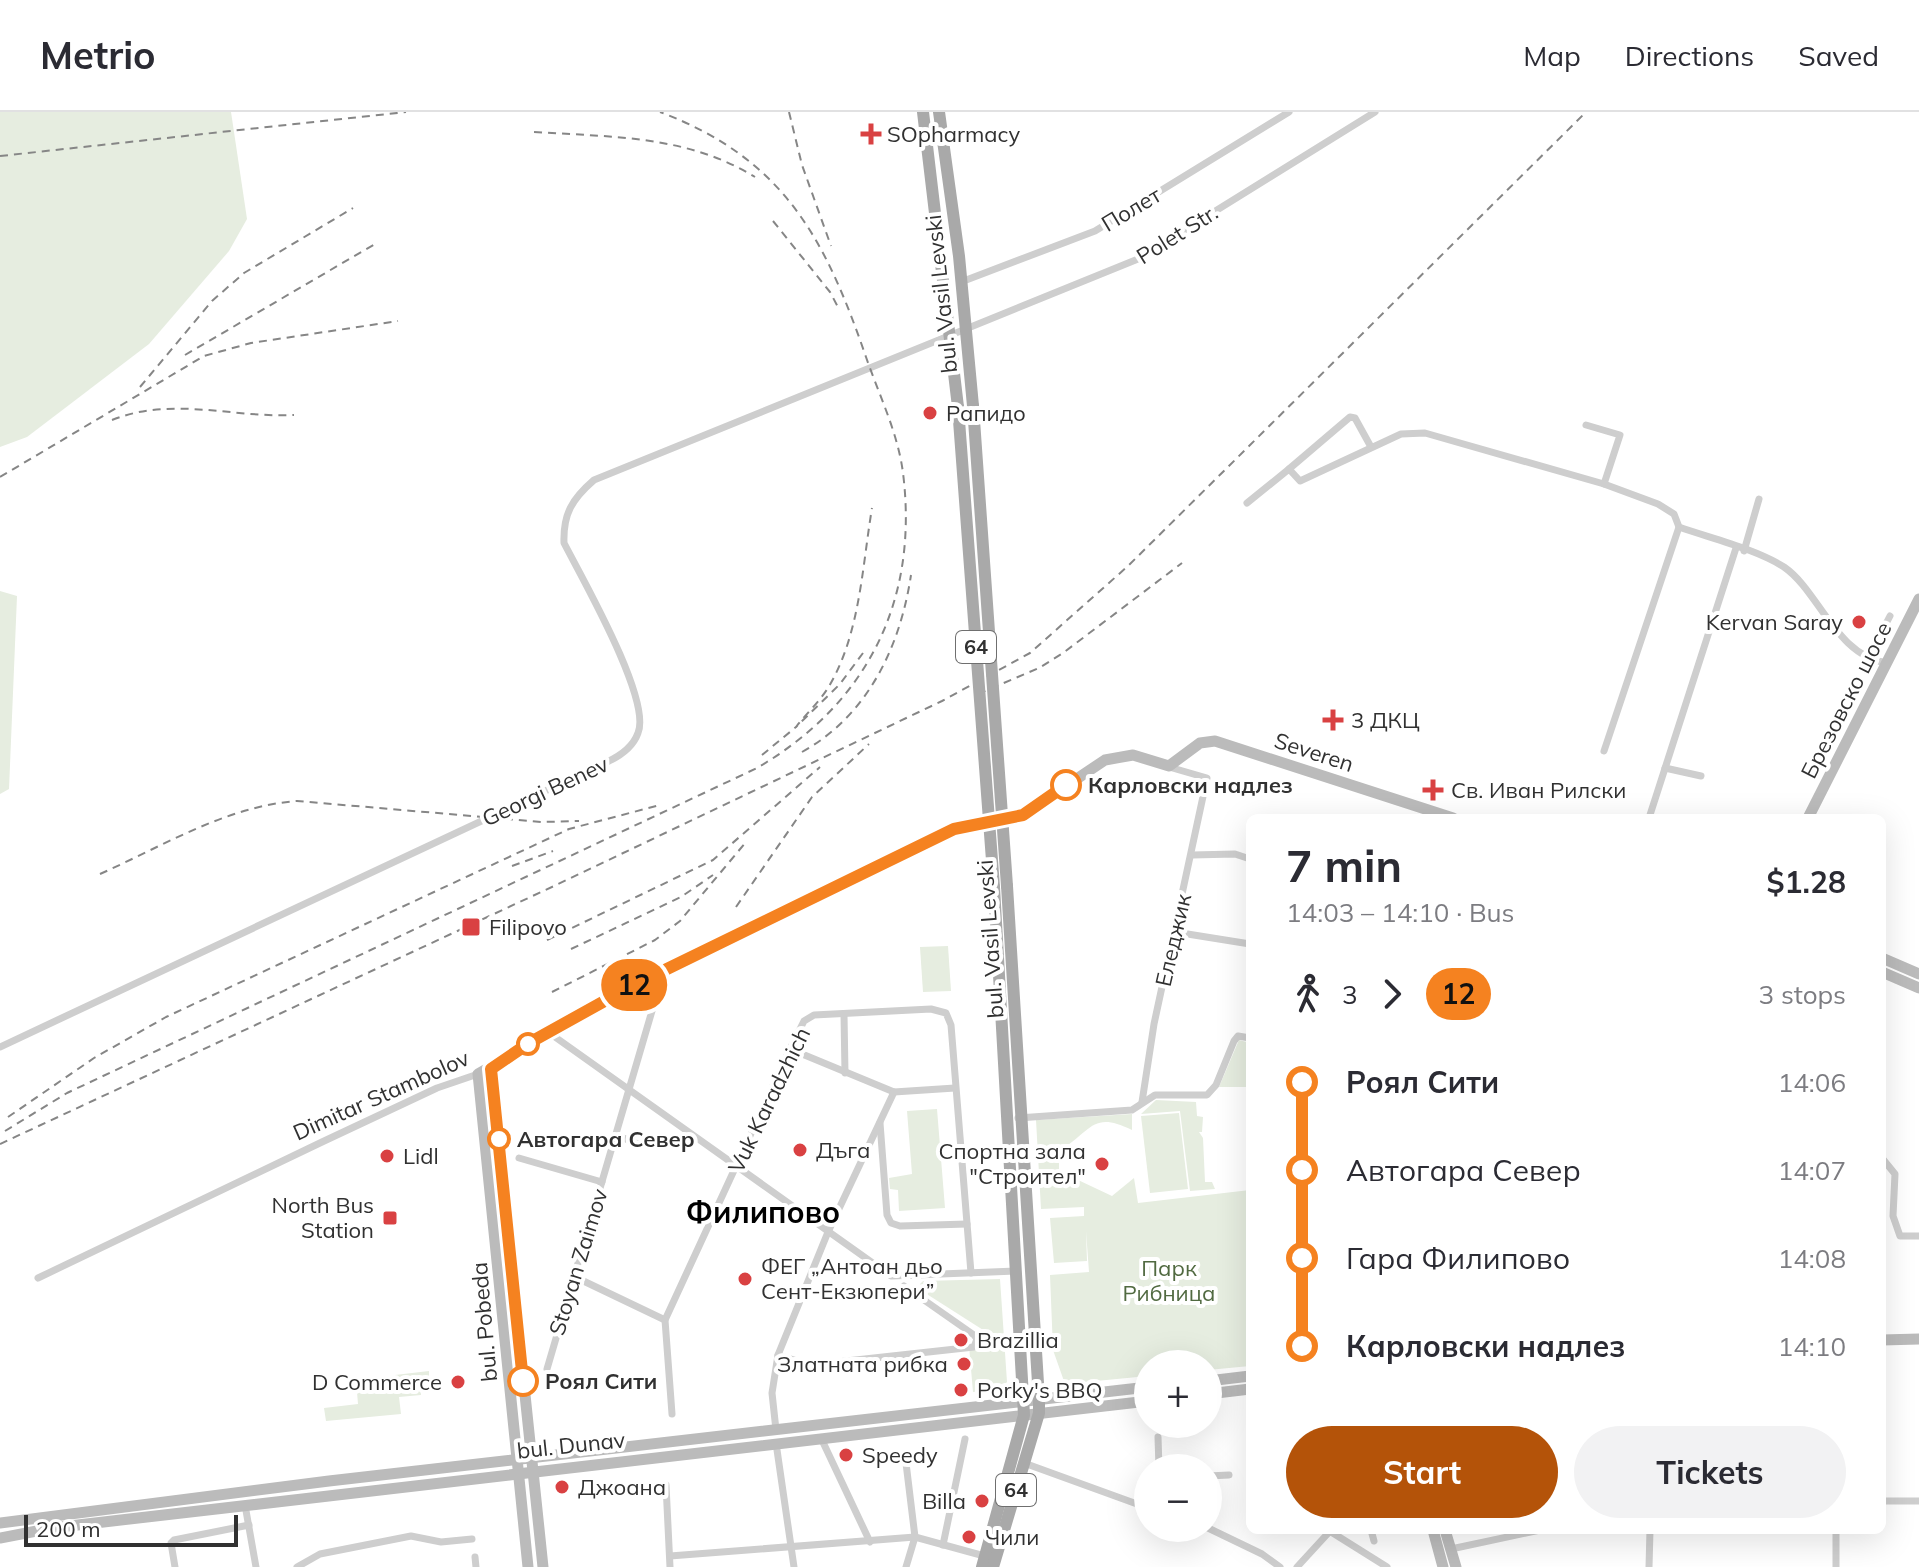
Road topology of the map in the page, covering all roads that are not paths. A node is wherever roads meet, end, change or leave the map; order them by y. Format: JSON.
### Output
{"nodes":[{"id":1,"x":923,"y":112,"type":"edge"},
{"id":2,"x":939,"y":112,"type":"edge"},
{"id":3,"x":1289,"y":112,"type":"edge"},
{"id":4,"x":1375,"y":112,"type":"edge"},
{"id":5,"x":961,"y":282,"type":"junction"},
{"id":6,"x":966,"y":331,"type":"junction"},
{"id":7,"x":952,"y":336,"type":"junction"},
{"id":8,"x":1586,"y":425,"type":"dead end"},
{"id":9,"x":1371,"y":447,"type":"junction"},
{"id":10,"x":1289,"y":469,"type":"junction"},
{"id":11,"x":1604,"y":484,"type":"junction"},
{"id":12,"x":1759,"y":499,"type":"dead end"},
{"id":13,"x":1247,"y":503,"type":"dead end"},
{"id":14,"x":1679,"y":527,"type":"junction"},
{"id":15,"x":1740,"y":549,"type":"junction"},
{"id":16,"x":1919,"y":599,"type":"edge"},
{"id":17,"x":1890,"y":616,"type":"dead end"},
{"id":18,"x":1868,"y":658,"type":"junction"},
{"id":19,"x":1887,"y":663,"type":"junction"},
{"id":20,"x":1604,"y":751,"type":"dead end"},
{"id":21,"x":1169,"y":766,"type":"junction"},
{"id":22,"x":1665,"y":768,"type":"junction"},
{"id":23,"x":1701,"y":776,"type":"dead end"},
{"id":24,"x":1441,"y":814,"type":"edge"},
{"id":25,"x":1650,"y":814,"type":"edge"},
{"id":26,"x":1810,"y":814,"type":"edge"},
{"id":27,"x":1192,"y":855,"type":"junction"},
{"id":28,"x":1246,"y":858,"type":"edge"},
{"id":29,"x":1001,"y":887,"type":"junction"},
{"id":30,"x":1175,"y":932,"type":"junction"},
{"id":31,"x":1246,"y":943,"type":"edge"},
{"id":32,"x":1886,"y":960,"type":"edge"},
{"id":33,"x":664,"y":970,"type":"junction"},
{"id":34,"x":1886,"y":974,"type":"edge"},
{"id":35,"x":1919,"y":974,"type":"edge"},
{"id":36,"x":1919,"y":988,"type":"edge"},
{"id":37,"x":844,"y":1014,"type":"junction"},
{"id":38,"x":548,"y":1032,"type":"junction"},
{"id":39,"x":1246,"y":1037,"type":"edge"},
{"id":40,"x":0,"y":1047,"type":"edge"},
{"id":41,"x":790,"y":1049,"type":"junction"},
{"id":42,"x":491,"y":1069,"type":"junction"},
{"id":43,"x":845,"y":1073,"type":"junction"},
{"id":44,"x":478,"y":1074,"type":"junction"},
{"id":45,"x":955,"y":1088,"type":"junction"},
{"id":46,"x":629,"y":1089,"type":"junction"},
{"id":47,"x":894,"y":1092,"type":"junction"},
{"id":48,"x":1142,"y":1102,"type":"junction"},
{"id":49,"x":1022,"y":1117,"type":"junction"},
{"id":50,"x":1008,"y":1119,"type":"junction"},
{"id":51,"x":880,"y":1122,"type":"junction"},
{"id":52,"x":616,"y":1135,"type":"junction"},
{"id":53,"x":638,"y":1144,"type":"dead end"},
{"id":54,"x":519,"y":1158,"type":"dead end"},
{"id":55,"x":1886,"y":1163,"type":"edge"},
{"id":56,"x":737,"y":1166,"type":"junction"},
{"id":57,"x":602,"y":1182,"type":"junction"},
{"id":58,"x":967,"y":1224,"type":"junction"},
{"id":59,"x":828,"y":1232,"type":"junction"},
{"id":60,"x":1919,"y":1236,"type":"edge"},
{"id":61,"x":1017,"y":1271,"type":"junction"},
{"id":62,"x":971,"y":1273,"type":"junction"},
{"id":63,"x":573,"y":1276,"type":"junction"},
{"id":64,"x":38,"y":1278,"type":"dead end"},
{"id":65,"x":904,"y":1286,"type":"dead end"},
{"id":66,"x":665,"y":1320,"type":"junction"},
{"id":67,"x":1919,"y":1339,"type":"edge"},
{"id":68,"x":1886,"y":1340,"type":"edge"},
{"id":69,"x":778,"y":1355,"type":"junction"},
{"id":70,"x":547,"y":1369,"type":"dead end"},
{"id":71,"x":1246,"y":1376,"type":"edge"},
{"id":72,"x":1222,"y":1379,"type":"edge"},
{"id":73,"x":1134,"y":1389,"type":"edge"},
{"id":74,"x":1246,"y":1389,"type":"edge"},
{"id":75,"x":1222,"y":1392,"type":"edge"},
{"id":76,"x":1039,"y":1399,"type":"junction"},
{"id":77,"x":1024,"y":1400,"type":"junction"},
{"id":78,"x":1134,"y":1403,"type":"edge"},
{"id":79,"x":1039,"y":1413,"type":"junction"},
{"id":80,"x":672,"y":1414,"type":"dead end"},
{"id":81,"x":1024,"y":1415,"type":"junction"},
{"id":82,"x":776,"y":1437,"type":"junction"},
{"id":83,"x":821,"y":1438,"type":"junction"},
{"id":84,"x":965,"y":1439,"type":"dead end"},
{"id":85,"x":906,"y":1463,"type":"dead end"},
{"id":86,"x":1024,"y":1463,"type":"junction"},
{"id":87,"x":530,"y":1464,"type":"junction"},
{"id":88,"x":516,"y":1466,"type":"junction"},
{"id":89,"x":1222,"y":1475,"type":"edge"},
{"id":90,"x":1229,"y":1475,"type":"dead end"},
{"id":91,"x":666,"y":1485,"type":"dead end"},
{"id":92,"x":1134,"y":1501,"type":"edge"},
{"id":93,"x":1886,"y":1501,"type":"edge"},
{"id":94,"x":1919,"y":1501,"type":"edge"},
{"id":95,"x":245,"y":1505,"type":"junction"},
{"id":96,"x":0,"y":1523,"type":"edge"},
{"id":97,"x":249,"y":1525,"type":"junction"},
{"id":98,"x":1327,"y":1534,"type":"edge"},
{"id":99,"x":1335,"y":1534,"type":"edge"},
{"id":100,"x":1372,"y":1534,"type":"edge"},
{"id":101,"x":1434,"y":1534,"type":"edge"},
{"id":102,"x":1446,"y":1534,"type":"edge"},
{"id":103,"x":1506,"y":1534,"type":"edge"},
{"id":104,"x":1650,"y":1534,"type":"edge"},
{"id":105,"x":1836,"y":1534,"type":"edge"},
{"id":106,"x":1222,"y":1535,"type":"edge"},
{"id":107,"x":915,"y":1537,"type":"junction"},
{"id":108,"x":0,"y":1538,"type":"edge"},
{"id":109,"x":472,"y":1539,"type":"dead end"},
{"id":110,"x":1374,"y":1541,"type":"dead end"},
{"id":111,"x":870,"y":1542,"type":"junction"},
{"id":112,"x":943,"y":1545,"type":"junction"},
{"id":113,"x":792,"y":1548,"type":"junction"},
{"id":114,"x":1451,"y":1549,"type":"junction"},
{"id":115,"x":670,"y":1556,"type":"junction"},
{"id":116,"x":475,"y":1557,"type":"dead end"},
{"id":117,"x":988,"y":1563,"type":"edge"},
{"id":118,"x":175,"y":1567,"type":"edge"},
{"id":119,"x":256,"y":1567,"type":"edge"},
{"id":120,"x":297,"y":1567,"type":"edge"},
{"id":121,"x":476,"y":1567,"type":"edge"},
{"id":122,"x":528,"y":1567,"type":"edge"},
{"id":123,"x":543,"y":1567,"type":"edge"},
{"id":124,"x":670,"y":1567,"type":"edge"},
{"id":125,"x":794,"y":1567,"type":"edge"},
{"id":126,"x":906,"y":1567,"type":"edge"},
{"id":127,"x":1280,"y":1567,"type":"edge"},
{"id":128,"x":1297,"y":1567,"type":"edge"},
{"id":129,"x":1387,"y":1567,"type":"edge"},
{"id":130,"x":1443,"y":1567,"type":"edge"},
{"id":131,"x":1456,"y":1567,"type":"edge"},
{"id":132,"x":1649,"y":1567,"type":"edge"},
{"id":133,"x":1836,"y":1567,"type":"edge"}],
"edges":[{"from":1,"to":7,"type":"main road","name":"bul. Vasil Levski","number":"64"},
{"from":2,"to":5,"type":"main road","name":"bul. Vasil Levski","number":"64"},
{"from":3,"to":5,"type":"street","name":"Полет"},
{"from":4,"to":6,"type":"street","name":"Polet Str."},
{"from":5,"to":6,"type":"main road","name":"bul. Vasil Levski","number":"64"},
{"from":6,"to":7,"type":"street","name":"Georgi Benev"},
{"from":6,"to":29,"type":"main road","name":"bul. Vasil Levski","number":"64","bridge":true},
{"from":7,"to":29,"type":"main road","name":"bul. Vasil Levski","number":"64","bridge":true},
{"from":7,"to":40,"type":"street","name":"Georgi Benev"},
{"from":8,"to":11,"type":"street"},
{"from":9,"to":10,"type":"street"},
{"from":9,"to":10,"type":"street"},
{"from":9,"to":11,"type":"street"},
{"from":10,"to":13,"type":"street"},
{"from":11,"to":14,"type":"street"},
{"from":12,"to":15,"type":"street"},
{"from":14,"to":15,"type":"street"},
{"from":14,"to":20,"type":"street"},
{"from":15,"to":18,"type":"street"},
{"from":15,"to":22,"type":"street"},
{"from":16,"to":19,"type":"main road","name":"Брезовско шосе"},
{"from":17,"to":18,"type":"street"},
{"from":18,"to":19,"type":"street"},
{"from":19,"to":26,"type":"main road","name":"Брезовско шосе"},
{"from":21,"to":24,"type":"main road","name":"Severen"},
{"from":21,"to":27,"type":"street","name":"Еледжик"},
{"from":21,"to":33,"type":"main road","name":"Dimitar Stambolov"},
{"from":22,"to":23,"type":"street"},
{"from":22,"to":25,"type":"street"},
{"from":27,"to":28,"type":"street"},
{"from":27,"to":30,"type":"street","name":"Еледжик"},
{"from":29,"to":49,"type":"main road","name":"bul. Vasil Levski","number":"64"},
{"from":29,"to":50,"type":"main road","name":"bul. Vasil Levski","number":"64"},
{"from":30,"to":31,"type":"street"},
{"from":30,"to":48,"type":"street","name":"Еледжик"},
{"from":32,"to":35,"type":"main road"},
{"from":33,"to":38,"type":"main road","name":"Dimitar Stambolov"},
{"from":33,"to":46,"type":"street","name":"Stoyan Zaimov"},
{"from":34,"to":36,"type":"main road"},
{"from":37,"to":41,"type":"street","name":"Vuk Karadzhich"},
{"from":37,"to":43,"type":"street"},
{"from":37,"to":45,"type":"street"},
{"from":38,"to":42,"type":"main road","name":"Dimitar Stambolov"},
{"from":38,"to":46,"type":"street"},
{"from":39,"to":48,"type":"street"},
{"from":41,"to":43,"type":"street"},
{"from":41,"to":56,"type":"street","name":"Vuk Karadzhich"},
{"from":42,"to":44,"type":"main road","name":"Dimitar Stambolov"},
{"from":42,"to":87,"type":"main road","name":"bul. Pobeda"},
{"from":43,"to":47,"type":"street"},
{"from":44,"to":64,"type":"street","name":"Dimitar Stambolov"},
{"from":44,"to":88,"type":"main road","name":"bul. Pobeda"},
{"from":45,"to":47,"type":"street"},
{"from":45,"to":58,"type":"street"},
{"from":46,"to":52,"type":"street","name":"Stoyan Zaimov"},
{"from":46,"to":56,"type":"street"},
{"from":47,"to":51,"type":"street"},
{"from":48,"to":49,"type":"street"},
{"from":49,"to":50,"type":"street"},
{"from":49,"to":76,"type":"main road","name":"bul. Vasil Levski","number":"64"},
{"from":50,"to":61,"type":"main road","name":"bul. Vasil Levski","number":"64"},
{"from":51,"to":58,"type":"street"},
{"from":51,"to":59,"type":"street"},
{"from":52,"to":53,"type":"street"},
{"from":52,"to":57,"type":"street","name":"Stoyan Zaimov"},
{"from":54,"to":57,"type":"street"},
{"from":55,"to":60,"type":"street"},
{"from":56,"to":59,"type":"street"},
{"from":56,"to":66,"type":"street","name":"Vuk Karadzhich"},
{"from":57,"to":63,"type":"street","name":"Stoyan Zaimov"},
{"from":58,"to":62,"type":"street"},
{"from":59,"to":62,"type":"street"},
{"from":59,"to":69,"type":"street"},
{"from":61,"to":62,"type":"street"},
{"from":61,"to":77,"type":"main road","name":"bul. Vasil Levski","number":"64"},
{"from":63,"to":66,"type":"street"},
{"from":63,"to":70,"type":"street","name":"Stoyan Zaimov"},
{"from":65,"to":69,"type":"street"},
{"from":66,"to":80,"type":"street","name":"Vuk Karadzhich"},
{"from":67,"to":68,"type":"main road"},
{"from":69,"to":82,"type":"street"},
{"from":71,"to":72,"type":"main road"},
{"from":73,"to":76,"type":"main road","name":"bul. Dunav"},
{"from":74,"to":75,"type":"main road"},
{"from":76,"to":77,"type":"main road","name":"bul. Dunav"},
{"from":76,"to":79,"type":"main road","name":"bul. Vasil Levski","number":"64"},
{"from":77,"to":81,"type":"main road","name":"bul. Vasil Levski","number":"64"},
{"from":77,"to":82,"type":"main road","name":"bul. Dunav"},
{"from":78,"to":79,"type":"main road","name":"bul. Dunav"},
{"from":79,"to":81,"type":"main road","name":"bul. Dunav"},
{"from":79,"to":86,"type":"main road","name":"bul. Vasil Levski","number":"64"},
{"from":81,"to":83,"type":"main road","name":"bul. Dunav"},
{"from":81,"to":117,"type":"main road","name":"bul. Vasil Levski","number":"64"},
{"from":82,"to":83,"type":"main road","name":"bul. Dunav"},
{"from":82,"to":87,"type":"main road","name":"bul. Dunav"},
{"from":82,"to":113,"type":"street"},
{"from":83,"to":111,"type":"street"},
{"from":84,"to":112,"type":"street"},
{"from":85,"to":107,"type":"street"},
{"from":86,"to":92,"type":"street"},
{"from":86,"to":117,"type":"main road","name":"bul. Vasil Levski","number":"64"},
{"from":87,"to":88,"type":"main road","name":"bul. Dunav"},
{"from":87,"to":123,"type":"main road","name":"bul. Pobeda"},
{"from":88,"to":95,"type":"main road","name":"bul. Dunav"},
{"from":88,"to":96,"type":"main road","name":"bul. Dunav"},
{"from":88,"to":122,"type":"main road","name":"bul. Pobeda"},
{"from":89,"to":90,"type":"street"},
{"from":91,"to":115,"type":"street"},
{"from":93,"to":94,"type":"street"},
{"from":95,"to":97,"type":"street"},
{"from":95,"to":108,"type":"main road","name":"bul. Dunav"},
{"from":97,"to":118,"type":"street"},
{"from":97,"to":119,"type":"street"},
{"from":98,"to":128,"type":"street"},
{"from":99,"to":129,"type":"street"},
{"from":100,"to":110,"type":"street"},
{"from":101,"to":130,"type":"main road"},
{"from":102,"to":114,"type":"main road"},
{"from":103,"to":114,"type":"street"},
{"from":104,"to":132,"type":"street"},
{"from":105,"to":133,"type":"street"},
{"from":106,"to":127,"type":"street"},
{"from":107,"to":111,"type":"street"},
{"from":107,"to":112,"type":"street"},
{"from":107,"to":126,"type":"street"},
{"from":109,"to":120,"type":"street"},
{"from":111,"to":113,"type":"street"},
{"from":112,"to":117,"type":"street"},
{"from":113,"to":115,"type":"street"},
{"from":113,"to":125,"type":"street"},
{"from":114,"to":131,"type":"main road"},
{"from":115,"to":124,"type":"street"},
{"from":116,"to":121,"type":"street"}]}
